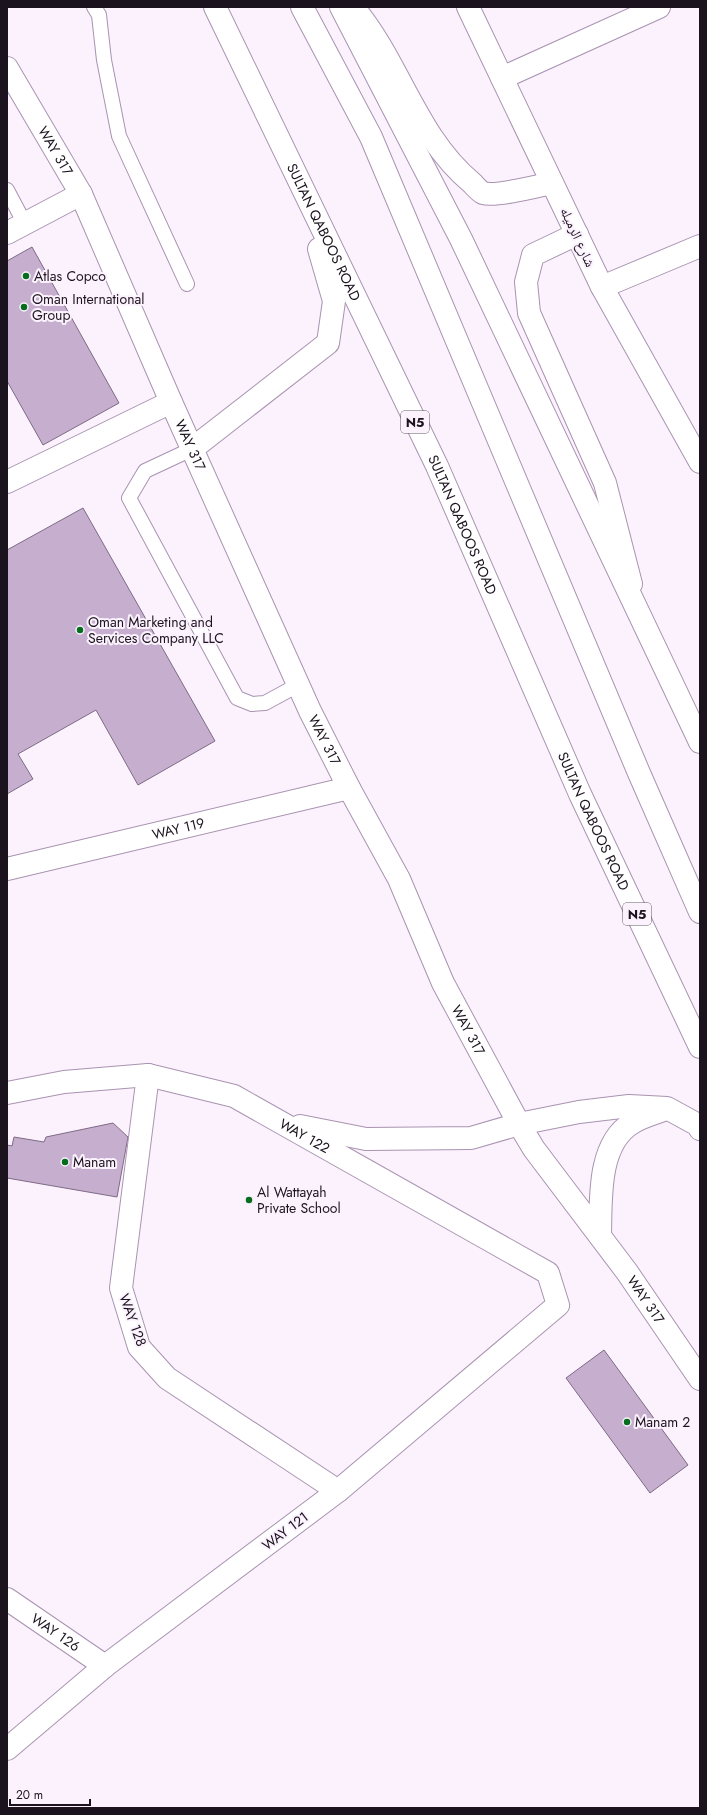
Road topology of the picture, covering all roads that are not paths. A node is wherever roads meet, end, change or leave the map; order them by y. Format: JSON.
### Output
{"nodes":[{"id":1,"x":94,"y":7,"type":"edge"},
{"id":2,"x":214,"y":7,"type":"edge"},
{"id":3,"x":302,"y":7,"type":"edge"},
{"id":4,"x":341,"y":7,"type":"edge"},
{"id":5,"x":354,"y":7,"type":"edge"},
{"id":6,"x":468,"y":7,"type":"edge"},
{"id":7,"x":659,"y":7,"type":"edge"},
{"id":8,"x":7,"y":68,"type":"edge"},
{"id":9,"x":502,"y":78,"type":"junction"},
{"id":10,"x":552,"y":183,"type":"junction"},
{"id":11,"x":7,"y":190,"type":"edge"},
{"id":12,"x":303,"y":192,"type":"junction"},
{"id":13,"x":81,"y":194,"type":"junction"},
{"id":14,"x":16,"y":228,"type":"edge"},
{"id":15,"x":577,"y":234,"type":"junction"},
{"id":16,"x":700,"y":246,"type":"edge"},
{"id":17,"x":187,"y":284,"type":"dead end"},
{"id":18,"x":602,"y":287,"type":"junction"},
{"id":19,"x":171,"y":402,"type":"junction"},
{"id":20,"x":192,"y":449,"type":"junction"},
{"id":21,"x":700,"y":462,"type":"edge"},
{"id":22,"x":8,"y":478,"type":"edge"},
{"id":23,"x":638,"y":612,"type":"junction"},
{"id":24,"x":298,"y":685,"type":"junction"},
{"id":25,"x":700,"y":742,"type":"edge"},
{"id":26,"x":349,"y":788,"type":"junction"},
{"id":27,"x":7,"y":869,"type":"edge"},
{"id":28,"x":700,"y":912,"type":"edge"},
{"id":29,"x":700,"y":1046,"type":"edge"},
{"id":30,"x":148,"y":1075,"type":"junction"},
{"id":31,"x":7,"y":1093,"type":"edge"},
{"id":32,"x":667,"y":1108,"type":"junction"},
{"id":33,"x":279,"y":1121,"type":"junction"},
{"id":34,"x":519,"y":1124,"type":"junction"},
{"id":35,"x":700,"y":1129,"type":"edge"},
{"id":36,"x":600,"y":1236,"type":"junction"},
{"id":37,"x":558,"y":1305,"type":"joint"},
{"id":38,"x":700,"y":1379,"type":"edge"},
{"id":39,"x":338,"y":1491,"type":"junction"},
{"id":40,"x":7,"y":1599,"type":"edge"},
{"id":41,"x":105,"y":1666,"type":"junction"},
{"id":42,"x":7,"y":1750,"type":"edge"}],
"edges":[{"from":1,"to":17,"type":"lane"},
{"from":2,"to":12,"type":"main road","name":"SULTAN QABOOS ROAD","number":"N5"},
{"from":3,"to":28,"type":"main road"},
{"from":4,"to":23,"type":"main road"},
{"from":5,"to":10,"type":"main road"},
{"from":6,"to":9,"type":"main road","name":"شارع الرميله"},
{"from":7,"to":9,"type":"main road"},
{"from":8,"to":13,"type":"main road","name":"WAY 317"},
{"from":9,"to":10,"type":"main road","name":"شارع الرميله"},
{"from":10,"to":15,"type":"main road","name":"شارع الرميله"},
{"from":11,"to":14,"type":"lane"},
{"from":12,"to":20,"type":"main road"},
{"from":12,"to":29,"type":"main road","name":"SULTAN QABOOS ROAD","number":"N5"},
{"from":13,"to":14,"type":"main road"},
{"from":13,"to":19,"type":"main road","name":"WAY 317"},
{"from":15,"to":18,"type":"main road","name":"شارع الرميله"},
{"from":15,"to":23,"type":"main road"},
{"from":16,"to":18,"type":"main road"},
{"from":18,"to":21,"type":"main road","name":"شارع الرميله"},
{"from":19,"to":20,"type":"main road","name":"WAY 317"},
{"from":19,"to":22,"type":"main road"},
{"from":20,"to":24,"type":"main road","name":"WAY 317"},
{"from":20,"to":24,"type":"lane"},
{"from":23,"to":25,"type":"main road"},
{"from":24,"to":26,"type":"main road","name":"WAY 317"},
{"from":26,"to":27,"type":"main road","name":"WAY 119"},
{"from":26,"to":34,"type":"main road","name":"WAY 317"},
{"from":30,"to":31,"type":"main road","name":"WAY 122"},
{"from":30,"to":33,"type":"main road","name":"WAY 122"},
{"from":30,"to":39,"type":"main road","name":"WAY 128"},
{"from":32,"to":34,"type":"main road"},
{"from":32,"to":35,"type":"main road"},
{"from":32,"to":36,"type":"main road"},
{"from":33,"to":34,"type":"main road"},
{"from":33,"to":37,"type":"main road","name":"WAY 122"},
{"from":34,"to":36,"type":"main road","name":"WAY 317"},
{"from":36,"to":38,"type":"main road","name":"WAY 317"},
{"from":37,"to":39,"type":"main road","name":"WAY 121"},
{"from":39,"to":41,"type":"main road","name":"WAY 121"},
{"from":40,"to":41,"type":"main road","name":"WAY 126"},
{"from":41,"to":42,"type":"main road","name":"WAY 121"}]}
